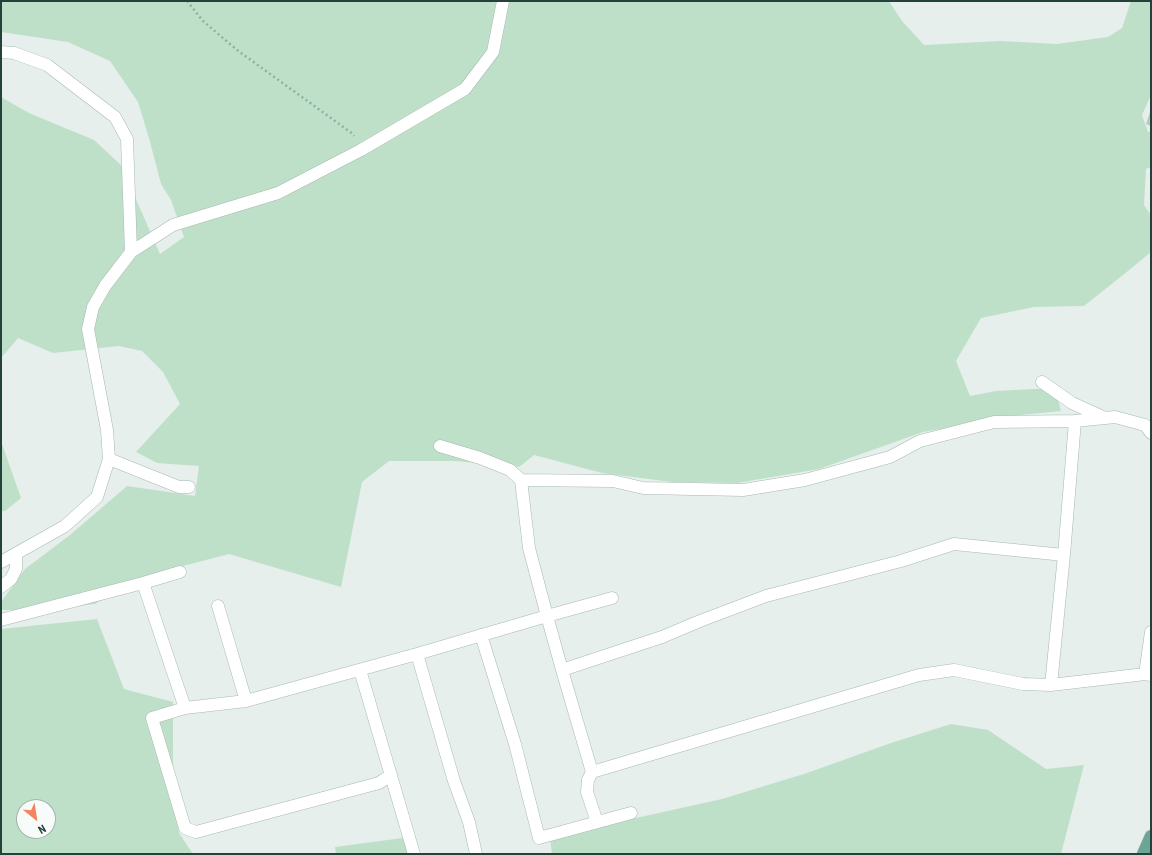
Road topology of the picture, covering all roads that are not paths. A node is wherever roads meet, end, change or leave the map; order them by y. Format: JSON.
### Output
{"nodes":[{"id":1,"x":503,"y":1,"type":"edge"},
{"id":2,"x":1,"y":52,"type":"edge"},
{"id":3,"x":131,"y":252,"type":"junction"},
{"id":4,"x":1042,"y":382,"type":"dead end"},
{"id":5,"x":1106,"y":418,"type":"junction"},
{"id":6,"x":1075,"y":420,"type":"junction"},
{"id":7,"x":1151,"y":433,"type":"edge"},
{"id":8,"x":440,"y":446,"type":"dead end"},
{"id":9,"x":109,"y":459,"type":"junction"},
{"id":10,"x":521,"y":480,"type":"junction"},
{"id":11,"x":188,"y":487,"type":"dead end"},
{"id":12,"x":16,"y":554,"type":"junction"},
{"id":13,"x":1064,"y":555,"type":"junction"},
{"id":14,"x":1,"y":562,"type":"edge"},
{"id":15,"x":180,"y":572,"type":"dead end"},
{"id":16,"x":143,"y":583,"type":"junction"},
{"id":17,"x":1,"y":587,"type":"edge"},
{"id":18,"x":612,"y":598,"type":"dead end"},
{"id":19,"x":218,"y":606,"type":"dead end"},
{"id":20,"x":547,"y":616,"type":"junction"},
{"id":21,"x":1,"y":620,"type":"edge"},
{"id":22,"x":1151,"y":632,"type":"edge"},
{"id":23,"x":481,"y":635,"type":"junction"},
{"id":24,"x":417,"y":654,"type":"junction"},
{"id":25,"x":360,"y":670,"type":"junction"},
{"id":26,"x":562,"y":670,"type":"junction"},
{"id":27,"x":1148,"y":675,"type":"edge"},
{"id":28,"x":1051,"y":684,"type":"junction"},
{"id":29,"x":246,"y":701,"type":"junction"},
{"id":30,"x":185,"y":708,"type":"junction"},
{"id":31,"x":592,"y":772,"type":"junction"},
{"id":32,"x":391,"y":775,"type":"junction"},
{"id":33,"x":631,"y":813,"type":"dead end"},
{"id":34,"x":597,"y":822,"type":"junction"},
{"id":35,"x":1151,"y":836,"type":"edge"},
{"id":36,"x":414,"y":854,"type":"edge"},
{"id":37,"x":476,"y":854,"type":"edge"},
{"id":38,"x":1143,"y":854,"type":"edge"}],
"edges":[{"from":1,"to":3,"type":"street"},
{"from":2,"to":3,"type":"street"},
{"from":3,"to":9,"type":"street"},
{"from":4,"to":5,"type":"street"},
{"from":5,"to":6,"type":"street"},
{"from":5,"to":7,"type":"street"},
{"from":6,"to":10,"type":"street"},
{"from":6,"to":13,"type":"street"},
{"from":8,"to":10,"type":"street"},
{"from":9,"to":11,"type":"street"},
{"from":9,"to":12,"type":"street"},
{"from":10,"to":20,"type":"street"},
{"from":12,"to":14,"type":"street"},
{"from":12,"to":17,"type":"street"},
{"from":13,"to":26,"type":"street"},
{"from":13,"to":28,"type":"street"},
{"from":15,"to":16,"type":"street"},
{"from":16,"to":21,"type":"street"},
{"from":16,"to":30,"type":"street"},
{"from":18,"to":20,"type":"street"},
{"from":19,"to":29,"type":"street"},
{"from":20,"to":23,"type":"street"},
{"from":20,"to":26,"type":"street"},
{"from":22,"to":27,"type":"street"},
{"from":23,"to":24,"type":"street"},
{"from":23,"to":34,"type":"street"},
{"from":24,"to":25,"type":"street"},
{"from":24,"to":37,"type":"street"},
{"from":25,"to":29,"type":"street"},
{"from":25,"to":32,"type":"street"},
{"from":26,"to":31,"type":"street"},
{"from":27,"to":28,"type":"street"},
{"from":28,"to":31,"type":"street"},
{"from":29,"to":30,"type":"street"},
{"from":30,"to":32,"type":"street"},
{"from":31,"to":34,"type":"street"},
{"from":32,"to":36,"type":"street"},
{"from":33,"to":34,"type":"street"},
{"from":35,"to":38,"type":"main road"}]}
